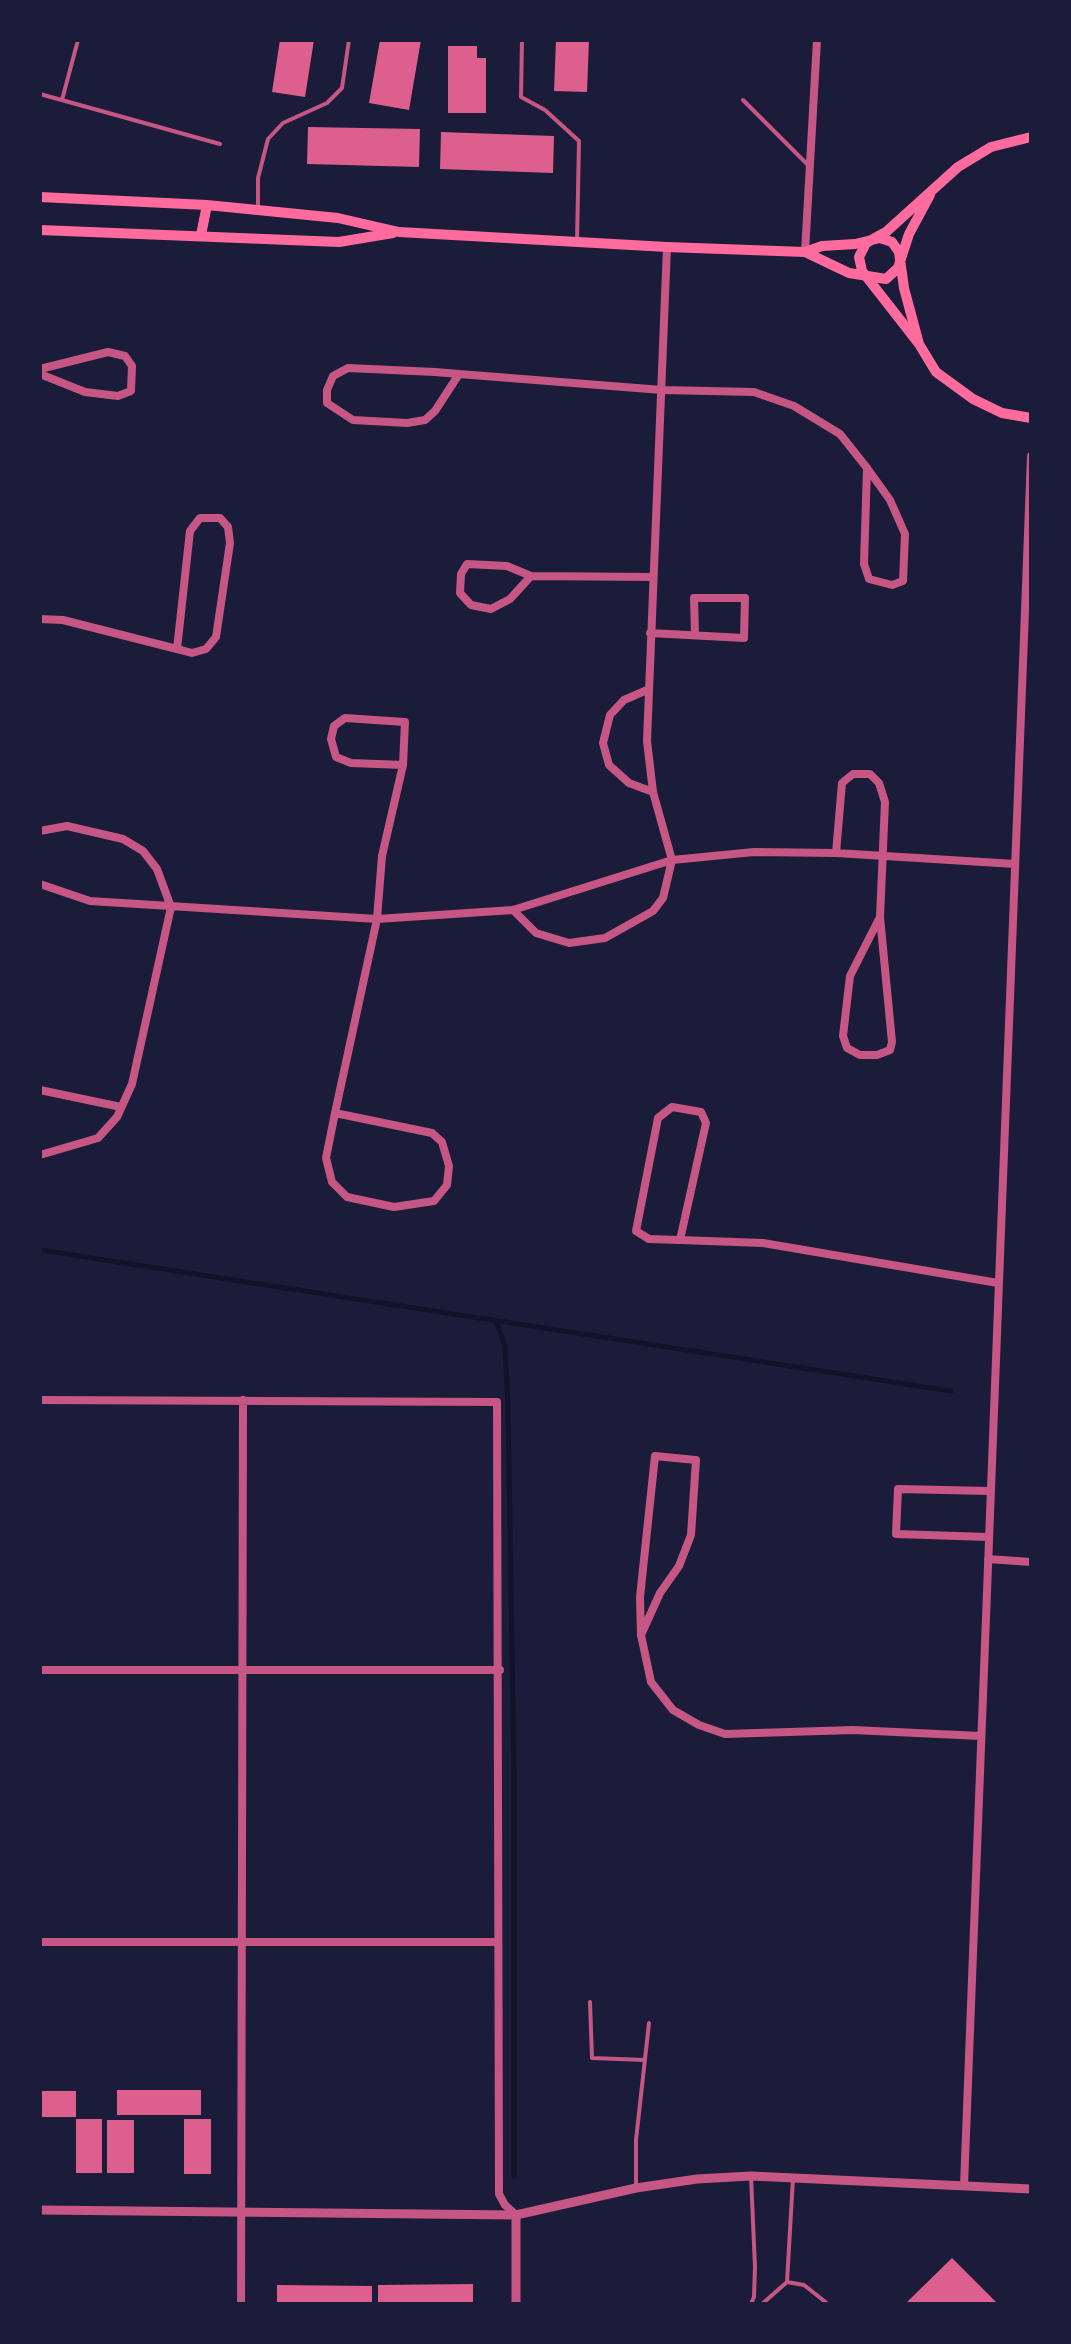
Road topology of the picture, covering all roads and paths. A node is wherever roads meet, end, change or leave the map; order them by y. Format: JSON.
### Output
{"nodes":[{"id":1,"x":78,"y":40,"type":"edge"},
{"id":2,"x":349,"y":40,"type":"edge"},
{"id":3,"x":522,"y":40,"type":"edge"},
{"id":4,"x":817,"y":40,"type":"edge"},
{"id":5,"x":40,"y":94,"type":"edge"},
{"id":6,"x":62,"y":100,"type":"junction"},
{"id":7,"x":743,"y":100,"type":"dead end"},
{"id":8,"x":1031,"y":137,"type":"edge"},
{"id":9,"x":220,"y":144,"type":"dead end"},
{"id":10,"x":811,"y":169,"type":"junction"},
{"id":11,"x":933,"y":189,"type":"junction"},
{"id":12,"x":40,"y":197,"type":"edge"},
{"id":13,"x":207,"y":205,"type":"junction"},
{"id":14,"x":258,"y":211,"type":"junction"},
{"id":15,"x":40,"y":230,"type":"edge"},
{"id":16,"x":398,"y":232,"type":"junction"},
{"id":17,"x":201,"y":235,"type":"junction"},
{"id":18,"x":870,"y":240,"type":"junction"},
{"id":19,"x":577,"y":242,"type":"junction"},
{"id":20,"x":667,"y":247,"type":"junction"},
{"id":21,"x":806,"y":252,"type":"junction"},
{"id":22,"x":901,"y":262,"type":"junction"},
{"id":23,"x":868,"y":278,"type":"junction"},
{"id":24,"x":920,"y":344,"type":"junction"},
{"id":25,"x":40,"y":372,"type":"edge"},
{"id":26,"x":459,"y":374,"type":"junction"},
{"id":27,"x":662,"y":390,"type":"junction"},
{"id":28,"x":1031,"y":418,"type":"edge"},
{"id":29,"x":1031,"y":456,"type":"edge"},
{"id":30,"x":867,"y":468,"type":"junction"},
{"id":31,"x":531,"y":576,"type":"junction"},
{"id":32,"x":652,"y":577,"type":"junction"},
{"id":33,"x":40,"y":619,"type":"edge"},
{"id":34,"x":650,"y":632,"type":"junction"},
{"id":35,"x":695,"y":635,"type":"junction"},
{"id":36,"x":176,"y":649,"type":"junction"},
{"id":37,"x":1027,"y":678,"type":"edge"},
{"id":38,"x":647,"y":690,"type":"junction"},
{"id":39,"x":403,"y":766,"type":"junction"},
{"id":40,"x":653,"y":792,"type":"junction"},
{"id":41,"x":40,"y":830,"type":"edge"},
{"id":42,"x":836,"y":853,"type":"junction"},
{"id":43,"x":884,"y":856,"type":"junction"},
{"id":44,"x":672,"y":860,"type":"junction"},
{"id":45,"x":1015,"y":864,"type":"junction"},
{"id":46,"x":40,"y":884,"type":"edge"},
{"id":47,"x":171,"y":906,"type":"junction"},
{"id":48,"x":513,"y":910,"type":"junction"},
{"id":49,"x":880,"y":917,"type":"junction"},
{"id":50,"x":377,"y":919,"type":"junction"},
{"id":51,"x":40,"y":1090,"type":"edge"},
{"id":52,"x":121,"y":1108,"type":"junction"},
{"id":53,"x":335,"y":1113,"type":"junction"},
{"id":54,"x":40,"y":1155,"type":"edge"},
{"id":55,"x":680,"y":1240,"type":"junction"},
{"id":56,"x":998,"y":1283,"type":"junction"},
{"id":57,"x":40,"y":1400,"type":"edge"},
{"id":58,"x":243,"y":1400,"type":"junction"},
{"id":59,"x":990,"y":1491,"type":"junction"},
{"id":60,"x":988,"y":1537,"type":"junction"},
{"id":61,"x":988,"y":1560,"type":"junction"},
{"id":62,"x":1031,"y":1562,"type":"edge"},
{"id":63,"x":641,"y":1636,"type":"junction"},
{"id":64,"x":40,"y":1670,"type":"edge"},
{"id":65,"x":242,"y":1670,"type":"junction"},
{"id":66,"x":500,"y":1670,"type":"junction"},
{"id":67,"x":980,"y":1736,"type":"junction"},
{"id":68,"x":40,"y":1942,"type":"edge"},
{"id":69,"x":242,"y":1942,"type":"junction"},
{"id":70,"x":498,"y":1942,"type":"junction"},
{"id":71,"x":590,"y":2002,"type":"dead end"},
{"id":72,"x":648,"y":2023,"type":"dead end"},
{"id":73,"x":645,"y":2060,"type":"junction"},
{"id":74,"x":751,"y":2176,"type":"junction"},
{"id":75,"x":793,"y":2178,"type":"junction"},
{"id":76,"x":964,"y":2186,"type":"junction"},
{"id":77,"x":636,"y":2188,"type":"junction"},
{"id":78,"x":1031,"y":2190,"type":"edge"},
{"id":79,"x":40,"y":2210,"type":"edge"},
{"id":80,"x":241,"y":2212,"type":"junction"},
{"id":81,"x":516,"y":2215,"type":"junction"},
{"id":82,"x":787,"y":2282,"type":"junction"},
{"id":83,"x":241,"y":2304,"type":"edge"},
{"id":84,"x":516,"y":2304,"type":"edge"},
{"id":85,"x":751,"y":2304,"type":"edge"},
{"id":86,"x":762,"y":2304,"type":"edge"},
{"id":87,"x":828,"y":2304,"type":"edge"}],
"edges":[{"from":1,"to":6,"type":"lane"},
{"from":2,"to":14,"type":"lane"},
{"from":3,"to":19,"type":"lane"},
{"from":4,"to":10,"type":"street"},
{"from":5,"to":6,"type":"lane"},
{"from":6,"to":9,"type":"lane"},
{"from":7,"to":10,"type":"lane"},
{"from":8,"to":11,"type":"main road"},
{"from":10,"to":21,"type":"street"},
{"from":11,"to":18,"type":"main road"},
{"from":11,"to":22,"type":"main road"},
{"from":12,"to":13,"type":"main road"},
{"from":13,"to":14,"type":"main road"},
{"from":13,"to":17,"type":"main road"},
{"from":14,"to":16,"type":"main road"},
{"from":15,"to":17,"type":"main road"},
{"from":16,"to":17,"type":"main road"},
{"from":16,"to":19,"type":"main road"},
{"from":18,"to":21,"type":"main road"},
{"from":18,"to":22,"type":"main road"},
{"from":18,"to":23,"type":"main road"},
{"from":19,"to":20,"type":"main road"},
{"from":20,"to":21,"type":"main road"},
{"from":20,"to":27,"type":"street"},
{"from":21,"to":23,"type":"main road"},
{"from":22,"to":23,"type":"main road"},
{"from":22,"to":24,"type":"main road"},
{"from":23,"to":24,"type":"main road"},
{"from":24,"to":28,"type":"main road"},
{"from":25,"to":25,"type":"street"},
{"from":26,"to":26,"type":"street"},
{"from":26,"to":27,"type":"street"},
{"from":27,"to":30,"type":"street"},
{"from":27,"to":32,"type":"street"},
{"from":29,"to":37,"type":"street"},
{"from":30,"to":30,"type":"street"},
{"from":31,"to":31,"type":"street"},
{"from":31,"to":32,"type":"street"},
{"from":32,"to":34,"type":"street"},
{"from":33,"to":36,"type":"street"},
{"from":34,"to":35,"type":"street"},
{"from":34,"to":38,"type":"street"},
{"from":35,"to":35,"type":"street"},
{"from":36,"to":36,"type":"street"},
{"from":37,"to":45,"type":"street"},
{"from":38,"to":40,"type":"street"},
{"from":38,"to":40,"type":"street"},
{"from":39,"to":39,"type":"street"},
{"from":39,"to":50,"type":"street"},
{"from":40,"to":44,"type":"street"},
{"from":41,"to":47,"type":"street"},
{"from":42,"to":43,"type":"street"},
{"from":42,"to":43,"type":"street"},
{"from":42,"to":44,"type":"street"},
{"from":43,"to":45,"type":"street"},
{"from":43,"to":49,"type":"street"},
{"from":44,"to":48,"type":"street"},
{"from":44,"to":48,"type":"street"},
{"from":45,"to":56,"type":"street"},
{"from":46,"to":47,"type":"street"},
{"from":47,"to":50,"type":"street"},
{"from":47,"to":52,"type":"street"},
{"from":48,"to":50,"type":"street"},
{"from":49,"to":49,"type":"street"},
{"from":50,"to":53,"type":"street"},
{"from":51,"to":52,"type":"street"},
{"from":52,"to":54,"type":"street"},
{"from":53,"to":53,"type":"street"},
{"from":55,"to":55,"type":"street"},
{"from":55,"to":56,"type":"street"},
{"from":56,"to":59,"type":"street"},
{"from":57,"to":58,"type":"street"},
{"from":58,"to":65,"type":"street"},
{"from":58,"to":66,"type":"street"},
{"from":59,"to":60,"type":"street"},
{"from":59,"to":60,"type":"street"},
{"from":60,"to":61,"type":"street"},
{"from":61,"to":62,"type":"street"},
{"from":61,"to":67,"type":"street"},
{"from":63,"to":63,"type":"street"},
{"from":63,"to":67,"type":"street"},
{"from":64,"to":65,"type":"street"},
{"from":65,"to":66,"type":"street"},
{"from":65,"to":69,"type":"street"},
{"from":66,"to":70,"type":"street"},
{"from":67,"to":76,"type":"street"},
{"from":68,"to":69,"type":"street"},
{"from":69,"to":70,"type":"street"},
{"from":69,"to":80,"type":"street"},
{"from":70,"to":81,"type":"street"},
{"from":71,"to":73,"type":"lane"},
{"from":72,"to":73,"type":"lane"},
{"from":73,"to":77,"type":"lane"},
{"from":74,"to":75,"type":"street"},
{"from":74,"to":77,"type":"street"},
{"from":74,"to":85,"type":"lane"},
{"from":75,"to":76,"type":"street"},
{"from":75,"to":82,"type":"lane"},
{"from":76,"to":78,"type":"street"},
{"from":77,"to":81,"type":"street"},
{"from":79,"to":80,"type":"street"},
{"from":80,"to":81,"type":"street"},
{"from":80,"to":83,"type":"street"},
{"from":81,"to":84,"type":"street"},
{"from":82,"to":86,"type":"lane"},
{"from":82,"to":87,"type":"lane"}]}
